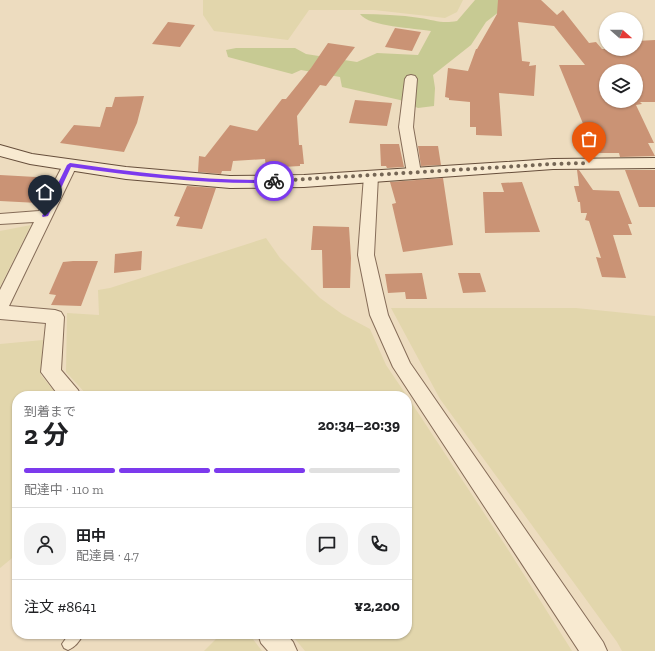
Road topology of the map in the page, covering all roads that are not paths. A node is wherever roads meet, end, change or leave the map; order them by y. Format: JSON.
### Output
{"nodes":[{"id":1,"x":411,"y":79,"type":"dead end"},
{"id":2,"x":0,"y":150,"type":"edge"},
{"id":3,"x":655,"y":163,"type":"edge"},
{"id":4,"x":70,"y":165,"type":"junction"},
{"id":5,"x":414,"y":173,"type":"junction"},
{"id":6,"x":371,"y":176,"type":"junction"},
{"id":7,"x":45,"y":216,"type":"junction"},
{"id":8,"x":0,"y":219,"type":"edge"},
{"id":9,"x":0,"y":307,"type":"edge"},
{"id":10,"x":0,"y":312,"type":"edge"},
{"id":11,"x":67,"y":391,"type":"edge"},
{"id":12,"x":274,"y":639,"type":"edge"},
{"id":13,"x":284,"y":651,"type":"edge"},
{"id":14,"x":594,"y":651,"type":"edge"}],
"edges":[{"from":1,"to":5,"type":"street"},
{"from":2,"to":4,"type":"street"},
{"from":3,"to":5,"type":"street"},
{"from":4,"to":6,"type":"street"},
{"from":4,"to":7,"type":"street"},
{"from":5,"to":6,"type":"street"},
{"from":6,"to":14,"type":"street"},
{"from":7,"to":8,"type":"street"},
{"from":7,"to":9,"type":"street"},
{"from":10,"to":11,"type":"street"},
{"from":12,"to":13,"type":"street"}]}
